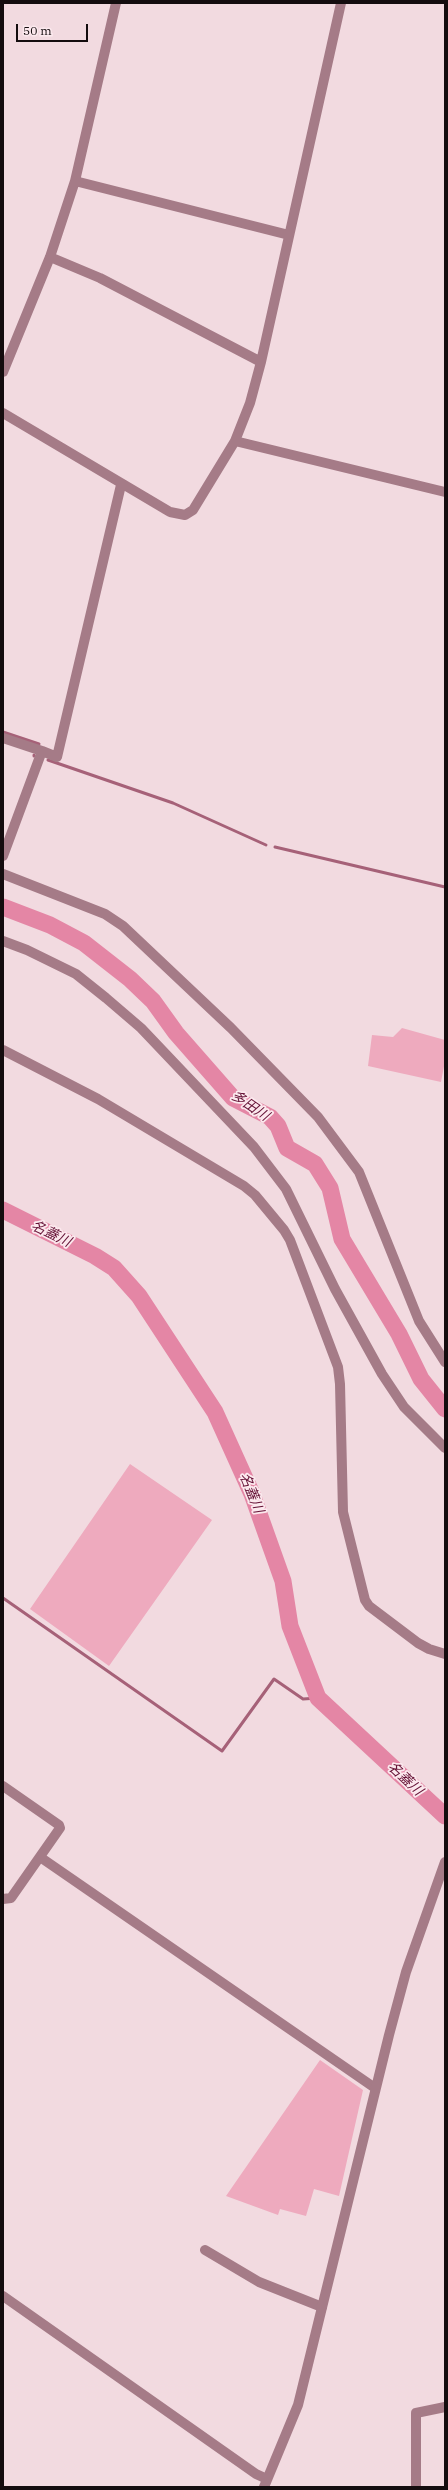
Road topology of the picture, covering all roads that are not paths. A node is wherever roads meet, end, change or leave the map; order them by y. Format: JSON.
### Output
{"nodes":[{"id":1,"x":116,"y":3,"type":"edge"},
{"id":2,"x":341,"y":3,"type":"edge"},
{"id":3,"x":75,"y":182,"type":"junction"},
{"id":4,"x":288,"y":235,"type":"junction"},
{"id":5,"x":50,"y":257,"type":"junction"},
{"id":6,"x":261,"y":362,"type":"junction"},
{"id":7,"x":3,"y":372,"type":"edge"},
{"id":8,"x":3,"y":413,"type":"edge"},
{"id":9,"x":236,"y":441,"type":"junction"},
{"id":10,"x":121,"y":485,"type":"junction"},
{"id":11,"x":445,"y":492,"type":"edge"},
{"id":12,"x":3,"y":738,"type":"edge"},
{"id":13,"x":42,"y":751,"type":"junction"},
{"id":14,"x":3,"y":856,"type":"edge"},
{"id":15,"x":3,"y":874,"type":"edge"},
{"id":16,"x":3,"y":941,"type":"edge"},
{"id":17,"x":3,"y":1050,"type":"edge"},
{"id":18,"x":445,"y":1362,"type":"edge"},
{"id":19,"x":445,"y":1448,"type":"edge"},
{"id":20,"x":445,"y":1654,"type":"edge"},
{"id":21,"x":3,"y":1786,"type":"edge"},
{"id":22,"x":40,"y":1857,"type":"junction"},
{"id":23,"x":445,"y":1862,"type":"edge"},
{"id":24,"x":3,"y":1899,"type":"edge"},
{"id":25,"x":375,"y":2088,"type":"junction"},
{"id":26,"x":205,"y":2250,"type":"dead end"},
{"id":27,"x":3,"y":2296,"type":"edge"},
{"id":28,"x":322,"y":2307,"type":"junction"},
{"id":29,"x":445,"y":2407,"type":"edge"},
{"id":30,"x":266,"y":2483,"type":"edge"},
{"id":31,"x":416,"y":2487,"type":"edge"}],
"edges":[{"from":1,"to":3,"type":"street"},
{"from":2,"to":4,"type":"street"},
{"from":3,"to":4,"type":"street"},
{"from":3,"to":5,"type":"street"},
{"from":4,"to":6,"type":"street"},
{"from":5,"to":6,"type":"street"},
{"from":5,"to":7,"type":"street"},
{"from":6,"to":9,"type":"street"},
{"from":8,"to":10,"type":"street"},
{"from":9,"to":10,"type":"street"},
{"from":9,"to":11,"type":"street"},
{"from":10,"to":13,"type":"street"},
{"from":12,"to":13,"type":"street"},
{"from":13,"to":14,"type":"street"},
{"from":15,"to":18,"type":"street"},
{"from":16,"to":19,"type":"street"},
{"from":17,"to":20,"type":"street"},
{"from":21,"to":22,"type":"street"},
{"from":22,"to":24,"type":"street"},
{"from":22,"to":25,"type":"street"},
{"from":23,"to":25,"type":"street"},
{"from":25,"to":28,"type":"street"},
{"from":26,"to":28,"type":"street"},
{"from":27,"to":30,"type":"street"},
{"from":28,"to":30,"type":"street"},
{"from":29,"to":31,"type":"street"}]}
